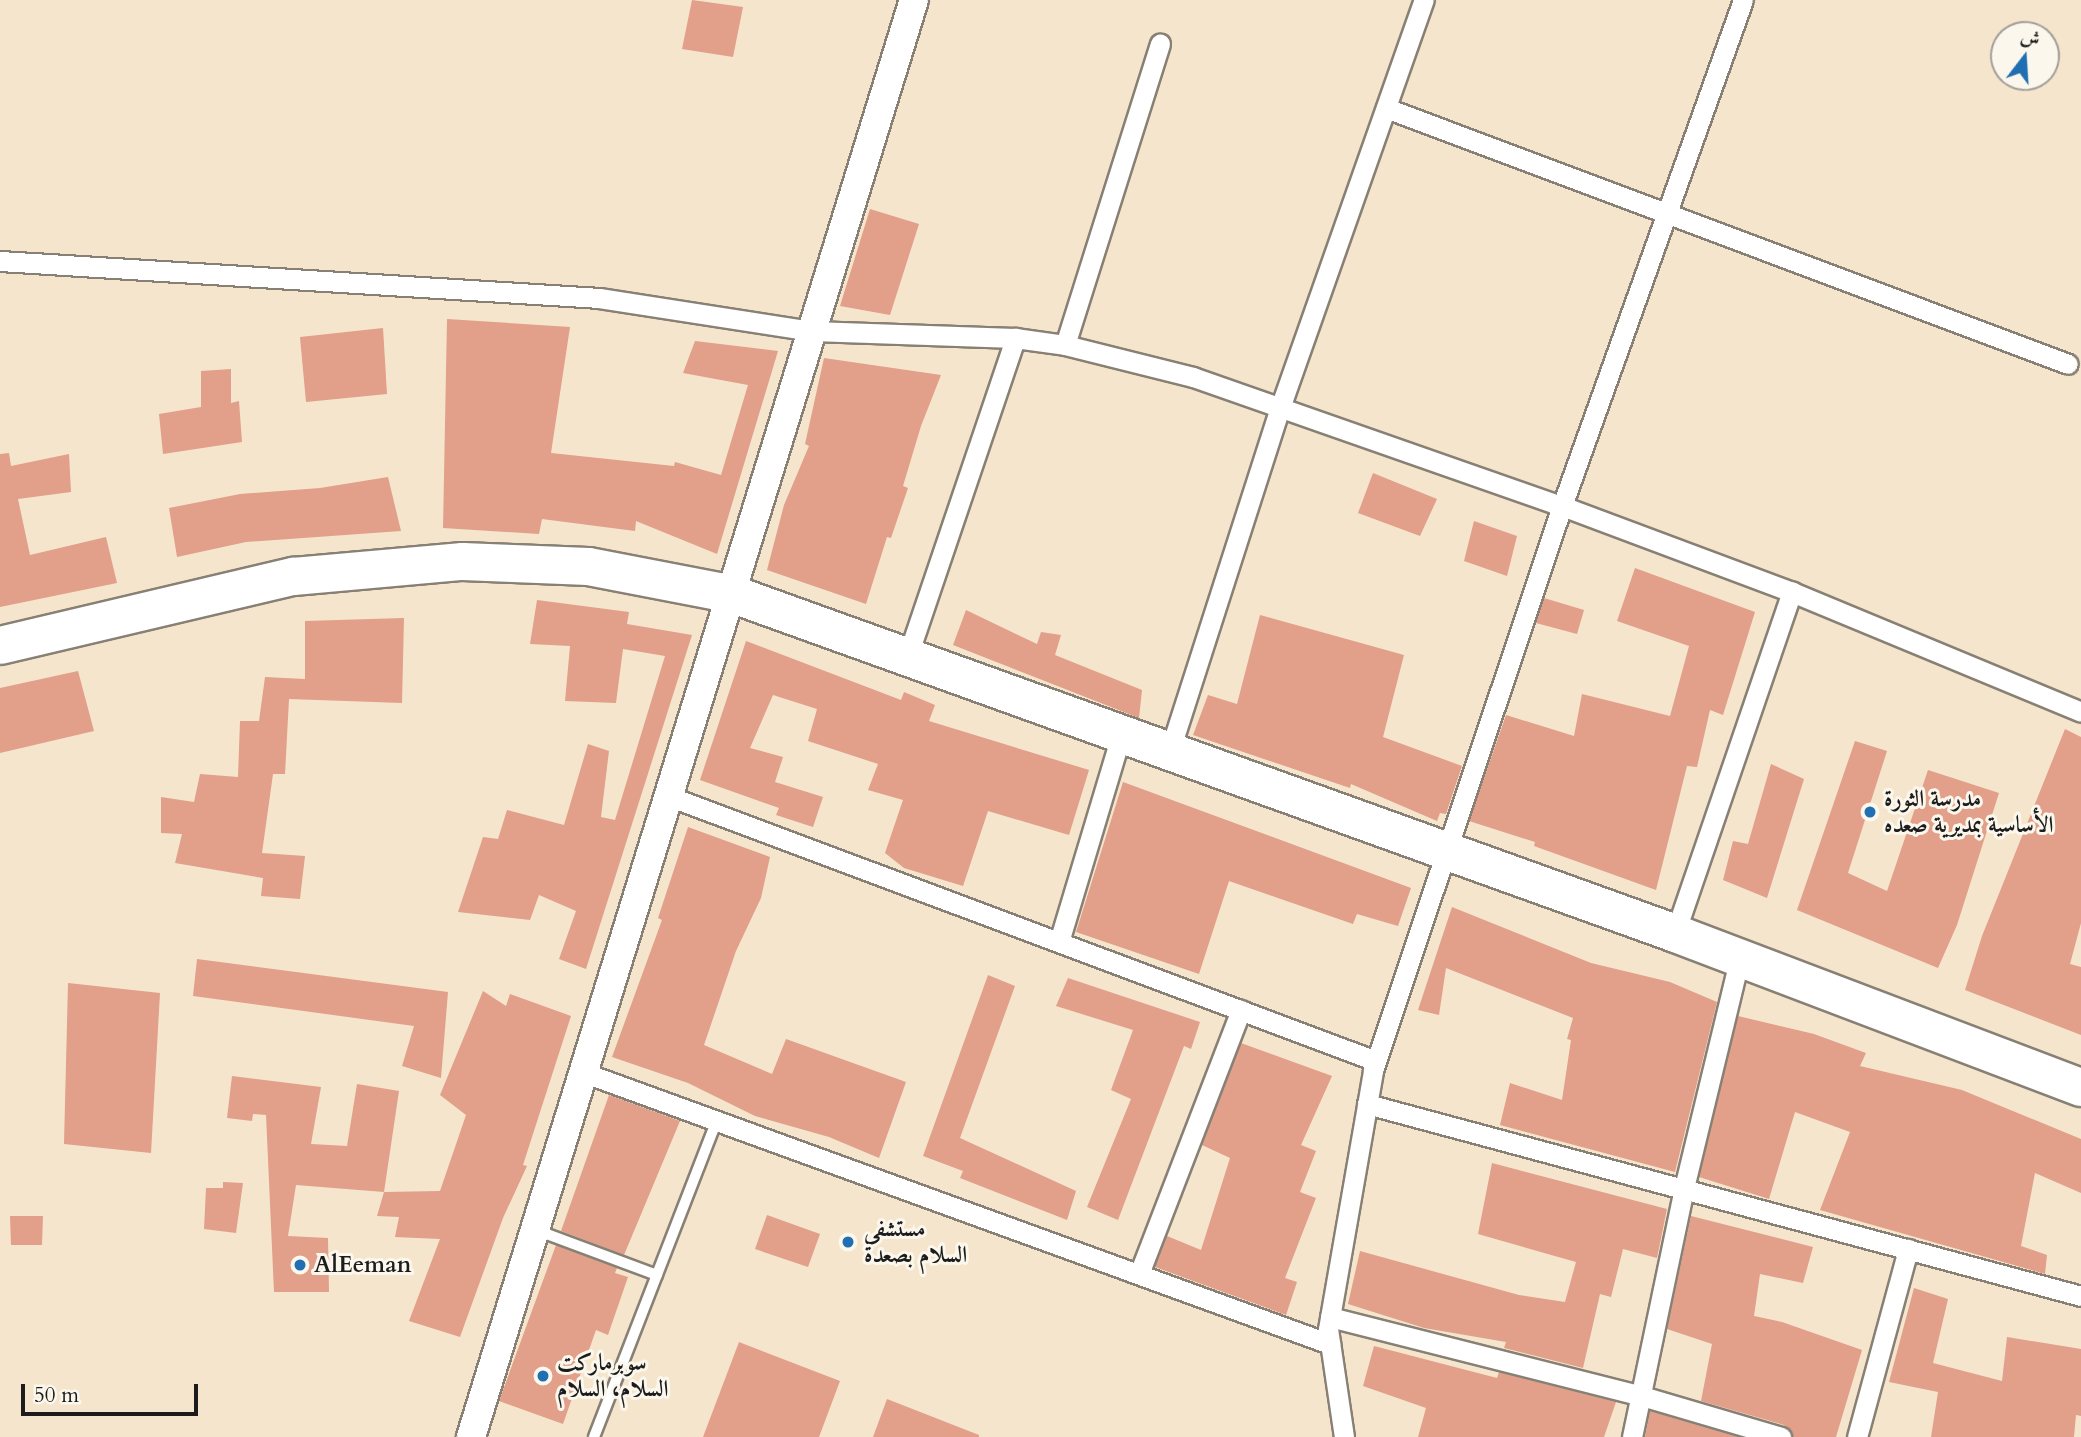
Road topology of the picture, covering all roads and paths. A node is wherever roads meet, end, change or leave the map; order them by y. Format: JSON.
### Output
{"nodes":[{"id":1,"x":914,"y":0,"type":"edge"},
{"id":2,"x":1424,"y":0,"type":"edge"},
{"id":3,"x":1743,"y":0,"type":"edge"},
{"id":4,"x":1160,"y":44,"type":"dead end"},
{"id":5,"x":1386,"y":108,"type":"junction"},
{"id":6,"x":1664,"y":212,"type":"junction"},
{"id":7,"x":0,"y":261,"type":"edge"},
{"id":8,"x":812,"y":331,"type":"junction"},
{"id":9,"x":1015,"y":338,"type":"junction"},
{"id":10,"x":1065,"y":345,"type":"junction"},
{"id":11,"x":2068,"y":363,"type":"dead end"},
{"id":12,"x":1280,"y":408,"type":"junction"},
{"id":13,"x":1562,"y":506,"type":"junction"},
{"id":14,"x":1792,"y":592,"type":"junction"},
{"id":15,"x":733,"y":594,"type":"junction"},
{"id":16,"x":0,"y":645,"type":"edge"},
{"id":17,"x":908,"y":655,"type":"junction"},
{"id":18,"x":2081,"y":712,"type":"edge"},
{"id":19,"x":1122,"y":732,"type":"junction"},
{"id":20,"x":1170,"y":750,"type":"junction"},
{"id":21,"x":671,"y":797,"type":"junction"},
{"id":22,"x":1449,"y":851,"type":"junction"},
{"id":23,"x":1675,"y":933,"type":"junction"},
{"id":24,"x":1059,"y":942,"type":"junction"},
{"id":25,"x":1740,"y":957,"type":"junction"},
{"id":26,"x":1241,"y":1010,"type":"junction"},
{"id":27,"x":1376,"y":1061,"type":"junction"},
{"id":28,"x":585,"y":1073,"type":"junction"},
{"id":29,"x":2081,"y":1087,"type":"edge"},
{"id":30,"x":1367,"y":1104,"type":"junction"},
{"id":31,"x":717,"y":1120,"type":"junction"},
{"id":32,"x":1684,"y":1188,"type":"junction"},
{"id":33,"x":536,"y":1230,"type":"junction"},
{"id":34,"x":1908,"y":1249,"type":"junction"},
{"id":35,"x":1139,"y":1274,"type":"junction"},
{"id":36,"x":657,"y":1275,"type":"junction"},
{"id":37,"x":2081,"y":1296,"type":"edge"},
{"id":38,"x":1330,"y":1317,"type":"junction"},
{"id":39,"x":1330,"y":1344,"type":"junction"},
{"id":40,"x":1642,"y":1396,"type":"junction"},
{"id":41,"x":1347,"y":1436,"type":"edge"},
{"id":42,"x":471,"y":1437,"type":"edge"},
{"id":43,"x":594,"y":1437,"type":"edge"},
{"id":44,"x":1632,"y":1437,"type":"edge"},
{"id":45,"x":1781,"y":1437,"type":"edge"},
{"id":46,"x":1857,"y":1437,"type":"edge"}],
"edges":[{"from":1,"to":8,"type":"street"},
{"from":2,"to":5,"type":"street"},
{"from":3,"to":6,"type":"street"},
{"from":4,"to":10,"type":"street"},
{"from":5,"to":6,"type":"street"},
{"from":5,"to":12,"type":"street"},
{"from":6,"to":11,"type":"street"},
{"from":6,"to":13,"type":"street"},
{"from":7,"to":8,"type":"street"},
{"from":8,"to":9,"type":"street"},
{"from":8,"to":15,"type":"street"},
{"from":9,"to":10,"type":"street"},
{"from":9,"to":17,"type":"street"},
{"from":10,"to":12,"type":"street"},
{"from":12,"to":13,"type":"street"},
{"from":12,"to":20,"type":"street"},
{"from":13,"to":14,"type":"street"},
{"from":13,"to":22,"type":"street"},
{"from":14,"to":18,"type":"street"},
{"from":14,"to":23,"type":"street"},
{"from":15,"to":16,"type":"highway"},
{"from":15,"to":17,"type":"highway"},
{"from":15,"to":21,"type":"street"},
{"from":17,"to":19,"type":"highway"},
{"from":19,"to":20,"type":"highway"},
{"from":19,"to":24,"type":"street"},
{"from":20,"to":22,"type":"highway"},
{"from":21,"to":24,"type":"street"},
{"from":21,"to":28,"type":"street"},
{"from":22,"to":23,"type":"highway"},
{"from":22,"to":27,"type":"street"},
{"from":23,"to":25,"type":"highway"},
{"from":24,"to":26,"type":"street"},
{"from":25,"to":29,"type":"highway"},
{"from":25,"to":32,"type":"street"},
{"from":26,"to":27,"type":"street"},
{"from":26,"to":35,"type":"street"},
{"from":27,"to":30,"type":"street"},
{"from":28,"to":31,"type":"street"},
{"from":28,"to":33,"type":"street"},
{"from":30,"to":32,"type":"street"},
{"from":30,"to":38,"type":"street"},
{"from":31,"to":35,"type":"street"},
{"from":31,"to":36,"type":"lane"},
{"from":32,"to":34,"type":"street"},
{"from":32,"to":40,"type":"street"},
{"from":33,"to":36,"type":"lane"},
{"from":33,"to":42,"type":"street"},
{"from":34,"to":37,"type":"street"},
{"from":34,"to":46,"type":"street"},
{"from":35,"to":39,"type":"street"},
{"from":36,"to":43,"type":"lane"},
{"from":38,"to":39,"type":"street"},
{"from":38,"to":40,"type":"street"},
{"from":39,"to":41,"type":"street"},
{"from":40,"to":44,"type":"street"},
{"from":40,"to":45,"type":"street"}]}
